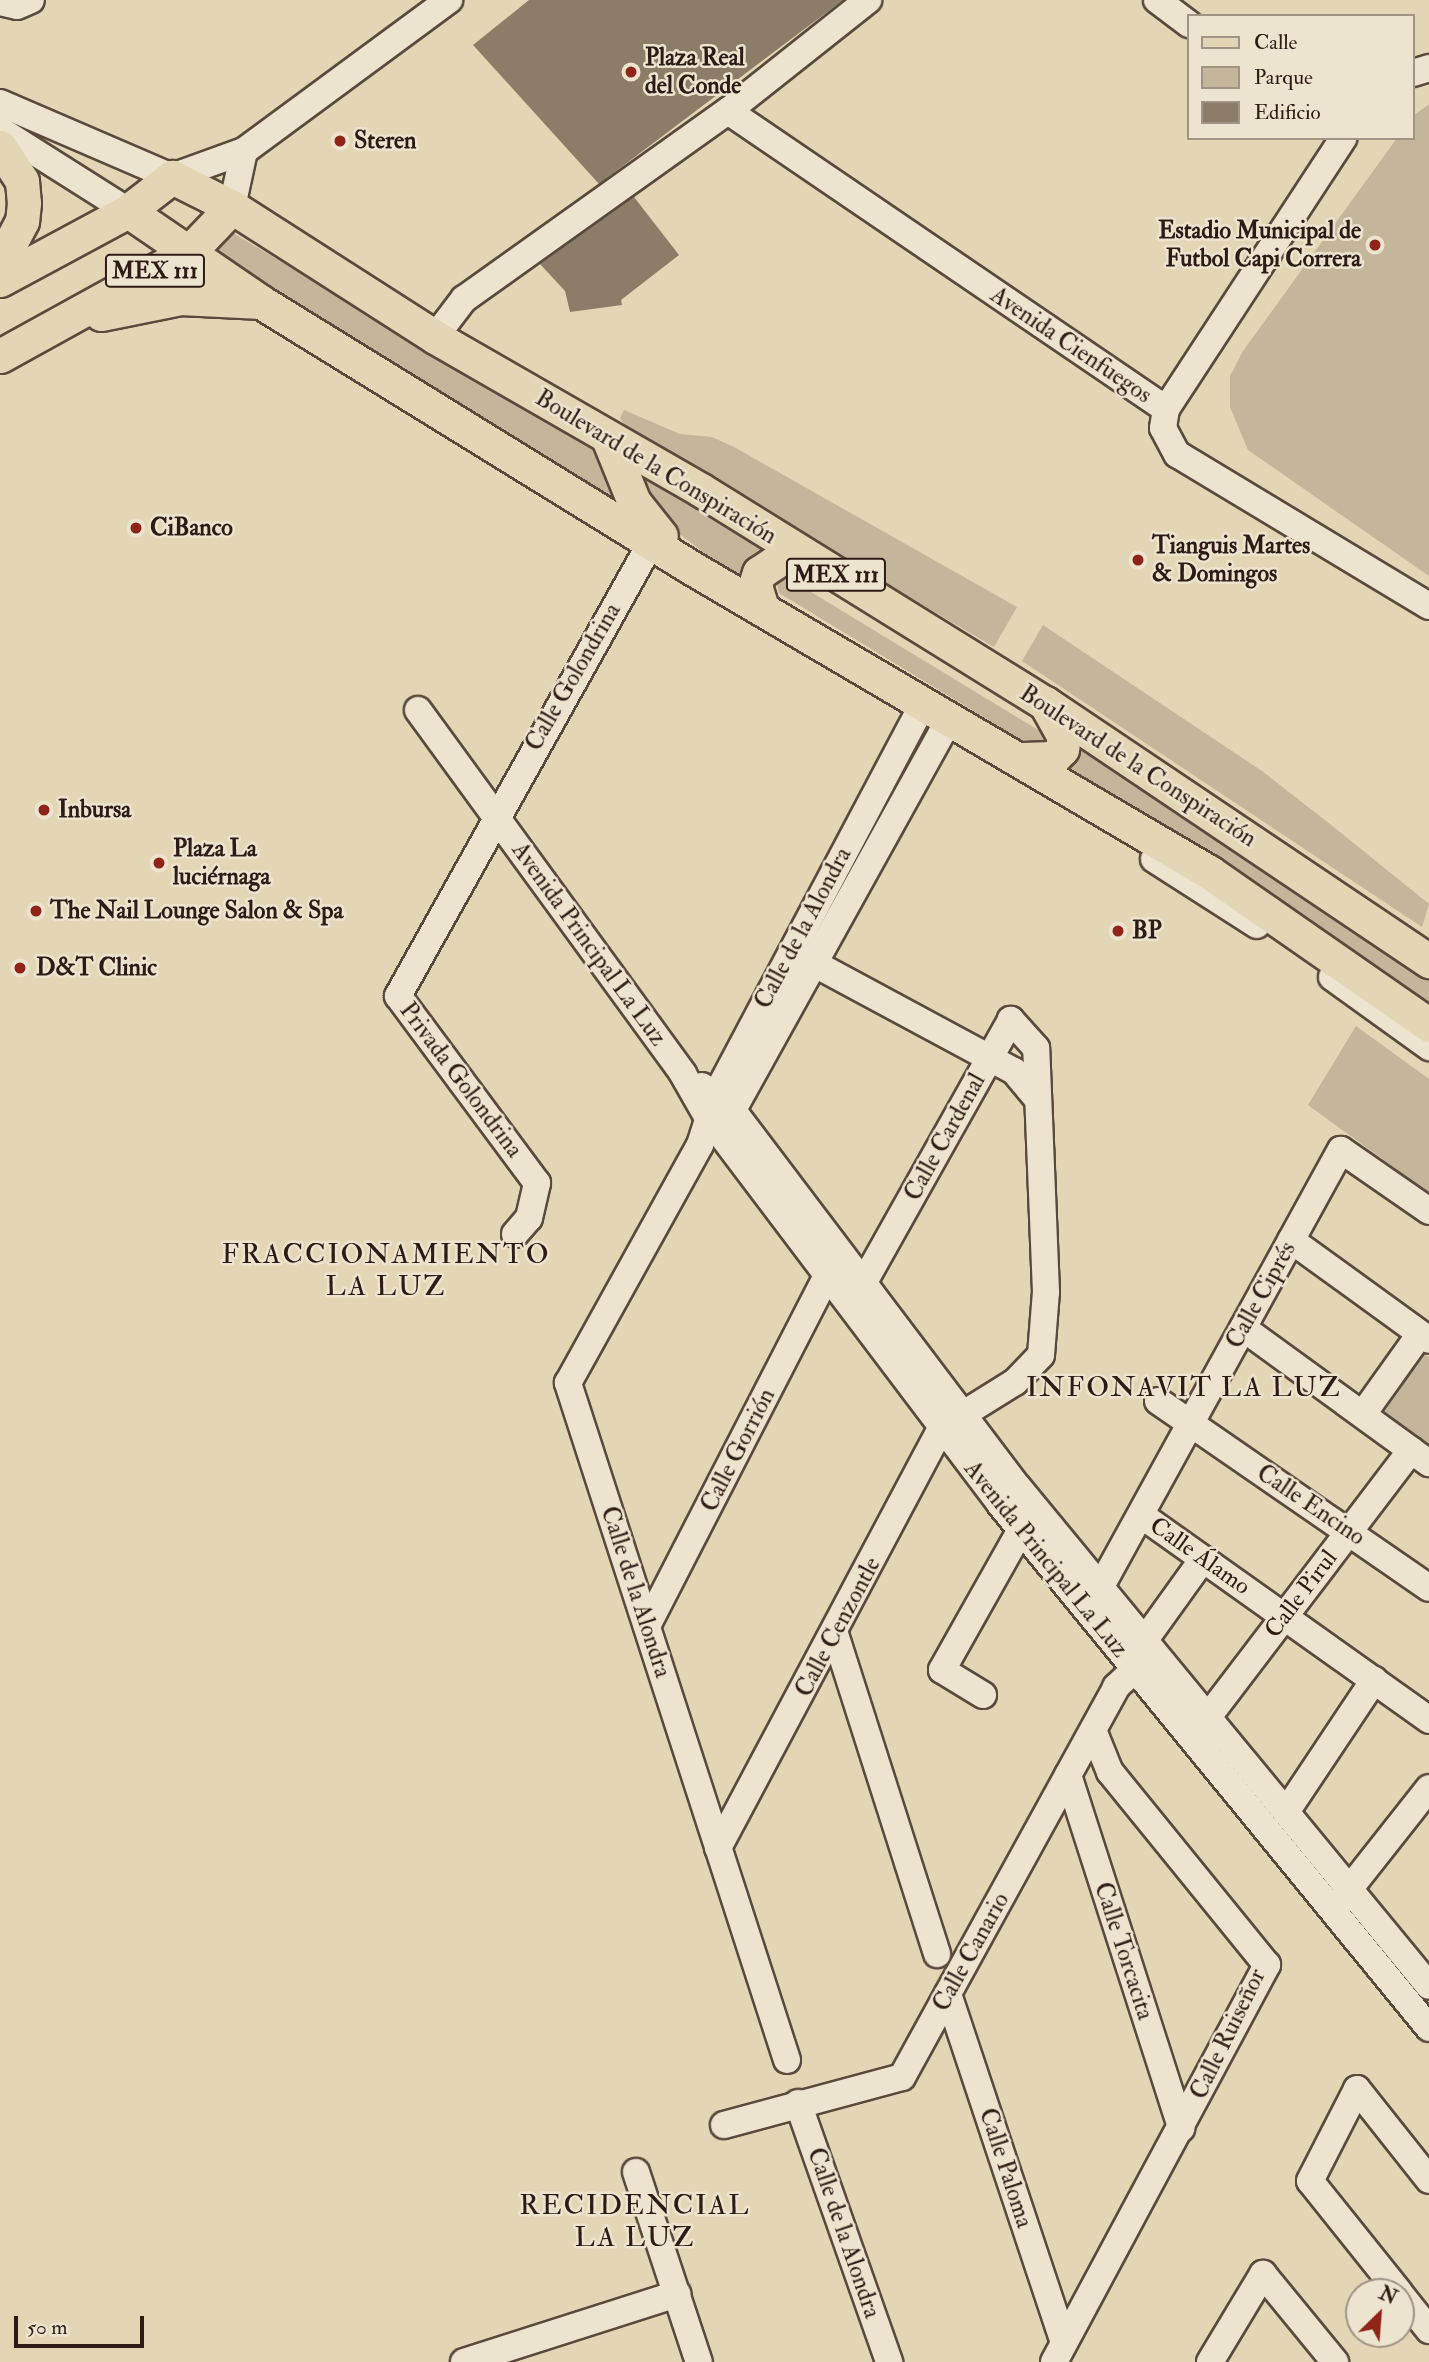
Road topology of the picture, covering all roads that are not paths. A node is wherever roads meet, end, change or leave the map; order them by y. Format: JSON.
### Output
{"nodes":[{"id":1,"x":449,"y":0,"type":"edge"},
{"id":2,"x":868,"y":0,"type":"edge"},
{"id":3,"x":1157,"y":0,"type":"edge"},
{"id":4,"x":1188,"y":23,"type":"edge"},
{"id":5,"x":0,"y":103,"type":"edge"},
{"id":6,"x":728,"y":111,"type":"junction"},
{"id":7,"x":0,"y":130,"type":"edge"},
{"id":8,"x":1342,"y":140,"type":"edge"},
{"id":9,"x":0,"y":147,"type":"edge"},
{"id":10,"x":244,"y":151,"type":"junction"},
{"id":11,"x":172,"y":177,"type":"junction"},
{"id":12,"x":232,"y":207,"type":"junction"},
{"id":13,"x":128,"y":211,"type":"junction"},
{"id":14,"x":190,"y":251,"type":"junction"},
{"id":15,"x":0,"y":263,"type":"edge"},
{"id":16,"x":0,"y":280,"type":"edge"},
{"id":17,"x":261,"y":302,"type":"junction"},
{"id":18,"x":69,"y":321,"type":"junction"},
{"id":19,"x":435,"y":337,"type":"junction"},
{"id":20,"x":0,"y":356,"type":"edge"},
{"id":21,"x":1166,"y":409,"type":"junction"},
{"id":22,"x":608,"y":438,"type":"junction"},
{"id":23,"x":652,"y":541,"type":"junction"},
{"id":24,"x":806,"y":557,"type":"junction"},
{"id":25,"x":692,"y":568,"type":"junction"},
{"id":26,"x":1429,"y":606,"type":"edge"},
{"id":27,"x":761,"y":608,"type":"junction"},
{"id":28,"x":803,"y":632,"type":"junction"},
{"id":29,"x":1045,"y":703,"type":"junction"},
{"id":30,"x":418,"y":710,"type":"dead end"},
{"id":31,"x":917,"y":715,"type":"junction"},
{"id":32,"x":943,"y":731,"type":"junction"},
{"id":33,"x":1022,"y":760,"type":"junction"},
{"id":34,"x":495,"y":813,"type":"junction"},
{"id":35,"x":1296,"y":870,"type":"junction"},
{"id":36,"x":813,"y":908,"type":"junction"},
{"id":37,"x":838,"y":922,"type":"junction"},
{"id":38,"x":1429,"y":936,"type":"edge"},
{"id":39,"x":1429,"y":961,"type":"edge"},
{"id":40,"x":814,"y":964,"type":"junction"},
{"id":41,"x":1429,"y":1025,"type":"edge"},
{"id":42,"x":1429,"y":1047,"type":"edge"},
{"id":43,"x":989,"y":1057,"type":"junction"},
{"id":44,"x":1035,"y":1096,"type":"junction"},
{"id":45,"x":715,"y":1120,"type":"junction"},
{"id":46,"x":1429,"y":1211,"type":"edge"},
{"id":47,"x":515,"y":1234,"type":"dead end"},
{"id":48,"x":1291,"y":1240,"type":"junction"},
{"id":49,"x":828,"y":1274,"type":"junction"},
{"id":50,"x":865,"y":1280,"type":"junction"},
{"id":51,"x":1243,"y":1328,"type":"junction"},
{"id":52,"x":1424,"y":1337,"type":"edge"},
{"id":53,"x":1158,"y":1401,"type":"dead end"},
{"id":54,"x":1363,"y":1415,"type":"junction"},
{"id":55,"x":953,"y":1423,"type":"junction"},
{"id":56,"x":1191,"y":1423,"type":"junction"},
{"id":57,"x":1420,"y":1456,"type":"edge"},
{"id":58,"x":1141,"y":1514,"type":"junction"},
{"id":59,"x":1021,"y":1530,"type":"junction"},
{"id":60,"x":1349,"y":1531,"type":"junction"},
{"id":61,"x":1203,"y":1559,"type":"junction"},
{"id":62,"x":1100,"y":1588,"type":"junction"},
{"id":63,"x":1429,"y":1588,"type":"edge"},
{"id":64,"x":1285,"y":1615,"type":"junction"},
{"id":65,"x":647,"y":1626,"type":"junction"},
{"id":66,"x":835,"y":1634,"type":"junction"},
{"id":67,"x":1144,"y":1641,"type":"junction"},
{"id":68,"x":1135,"y":1669,"type":"junction"},
{"id":69,"x":1374,"y":1680,"type":"junction"},
{"id":70,"x":983,"y":1695,"type":"dead end"},
{"id":71,"x":1429,"y":1720,"type":"edge"},
{"id":72,"x":1200,"y":1728,"type":"junction"},
{"id":73,"x":1093,"y":1730,"type":"junction"},
{"id":74,"x":1068,"y":1775,"type":"junction"},
{"id":75,"x":1429,"y":1788,"type":"edge"},
{"id":76,"x":1286,"y":1812,"type":"junction"},
{"id":77,"x":718,"y":1848,"type":"junction"},
{"id":78,"x":1349,"y":1889,"type":"junction"},
{"id":79,"x":1332,"y":1910,"type":"junction"},
{"id":80,"x":937,"y":1954,"type":"dead end"},
{"id":81,"x":1429,"y":1986,"type":"edge"},
{"id":82,"x":948,"y":1994,"type":"junction"},
{"id":83,"x":1429,"y":2028,"type":"edge"},
{"id":84,"x":787,"y":2060,"type":"dead end"},
{"id":85,"x":799,"y":2103,"type":"junction"},
{"id":86,"x":724,"y":2125,"type":"dead end"},
{"id":87,"x":1181,"y":2127,"type":"junction"},
{"id":88,"x":636,"y":2172,"type":"dead end"},
{"id":89,"x":1429,"y":2180,"type":"edge"},
{"id":90,"x":1387,"y":2278,"type":"edge"},
{"id":91,"x":677,"y":2294,"type":"junction"},
{"id":92,"x":1415,"y":2313,"type":"edge"},
{"id":93,"x":1429,"y":2330,"type":"edge"},
{"id":94,"x":1059,"y":2352,"type":"edge"},
{"id":95,"x":464,"y":2362,"type":"edge"},
{"id":96,"x":699,"y":2362,"type":"edge"},
{"id":97,"x":889,"y":2362,"type":"edge"},
{"id":98,"x":1210,"y":2362,"type":"edge"},
{"id":99,"x":1335,"y":2362,"type":"edge"}],
"edges":[{"from":1,"to":10,"type":"street"},
{"from":2,"to":6,"type":"street"},
{"from":3,"to":4,"type":"street"},
{"from":5,"to":11,"type":"street"},
{"from":6,"to":19,"type":"street"},
{"from":6,"to":21,"type":"street","name":"Avenida Cienfuegos"},
{"from":7,"to":13,"type":"street"},
{"from":8,"to":21,"type":"street"},
{"from":9,"to":15,"type":"main road"},
{"from":10,"to":11,"type":"street"},
{"from":10,"to":12,"type":"street"},
{"from":11,"to":12,"type":"main road","number":"MEX 111"},
{"from":11,"to":13,"type":"main road","number":"MEX 111"},
{"from":12,"to":14,"type":"main road","number":"MEX 111"},
{"from":12,"to":19,"type":"main road","name":"Boulevard de la Conspiración","number":"MEX 111"},
{"from":13,"to":14,"type":"main road","number":"MEX 111"},
{"from":13,"to":16,"type":"main road","number":"MEX 111"},
{"from":14,"to":17,"type":"main road","number":"MEX 111"},
{"from":14,"to":18,"type":"main road","number":"MEX 111"},
{"from":17,"to":18,"type":"main road","number":"MEX 111"},
{"from":17,"to":23,"type":"main road","name":"Boulevard de la Conspiración","number":"MEX 111"},
{"from":18,"to":20,"type":"main road","number":"MEX 111"},
{"from":19,"to":22,"type":"main road","name":"Boulevard de la Conspiración","number":"MEX 111"},
{"from":21,"to":26,"type":"street","name":"Avenida Cienfuegos"},
{"from":22,"to":24,"type":"main road","name":"Boulevard de la Conspiración","number":"MEX 111"},
{"from":22,"to":25,"type":"main road"},
{"from":23,"to":25,"type":"main road","name":"Boulevard de la Conspiración","number":"MEX 111"},
{"from":23,"to":34,"type":"street","name":"Calle Golondrina"},
{"from":24,"to":27,"type":"main road"},
{"from":24,"to":29,"type":"main road","name":"Boulevard de la Conspiración","number":"MEX 111"},
{"from":25,"to":27,"type":"main road","name":"Boulevard de la Conspiración","number":"MEX 111"},
{"from":27,"to":28,"type":"main road","name":"Boulevard de la Conspiración","number":"MEX 111"},
{"from":28,"to":31,"type":"street"},
{"from":28,"to":33,"type":"main road","name":"Boulevard de la Conspiración","number":"MEX 111"},
{"from":29,"to":33,"type":"main road"},
{"from":29,"to":35,"type":"main road","name":"Boulevard de la Conspiración","number":"MEX 111"},
{"from":30,"to":34,"type":"street","name":"Avenida Principal La Luz"},
{"from":31,"to":32,"type":"street"},
{"from":31,"to":36,"type":"street","name":"Calle de la Alondra"},
{"from":32,"to":37,"type":"street","name":"Calle de la Alondra"},
{"from":32,"to":42,"type":"street"},
{"from":33,"to":41,"type":"main road","name":"Boulevard de la Conspiración","number":"MEX 111"},
{"from":34,"to":45,"type":"street","name":"Avenida Principal La Luz"},
{"from":34,"to":47,"type":"street","name":"Privada Golondrina"},
{"from":35,"to":38,"type":"main road"},
{"from":35,"to":39,"type":"main road","name":"Boulevard de la Conspiración","number":"MEX 111"},
{"from":36,"to":37,"type":"street"},
{"from":36,"to":45,"type":"street","name":"Calle de la Alondra"},
{"from":37,"to":40,"type":"street","name":"Calle de la Alondra"},
{"from":40,"to":43,"type":"street","name":"Calle Cardenal"},
{"from":40,"to":45,"type":"street","name":"Calle de la Alondra"},
{"from":43,"to":44,"type":"street"},
{"from":43,"to":44,"type":"street"},
{"from":43,"to":50,"type":"street","name":"Calle Cardenal"},
{"from":44,"to":55,"type":"street"},
{"from":45,"to":49,"type":"street","name":"Avenida Principal La Luz"},
{"from":45,"to":50,"type":"street","name":"Avenida Principal La Luz"},
{"from":45,"to":65,"type":"street","name":"Calle de la Alondra"},
{"from":46,"to":48,"type":"street","name":"Calle Ciprés"},
{"from":48,"to":51,"type":"street","name":"Calle Ciprés"},
{"from":48,"to":52,"type":"street"},
{"from":49,"to":55,"type":"street","name":"Avenida Principal La Luz"},
{"from":49,"to":65,"type":"street","name":"Calle Gorrión"},
{"from":50,"to":55,"type":"street","name":"Avenida Principal La Luz"},
{"from":51,"to":54,"type":"street"},
{"from":51,"to":56,"type":"street","name":"Calle Ciprés"},
{"from":52,"to":54,"type":"street"},
{"from":53,"to":56,"type":"street","name":"Calle Encino"},
{"from":54,"to":57,"type":"street"},
{"from":55,"to":59,"type":"street","name":"Avenida Principal La Luz"},
{"from":55,"to":62,"type":"street","name":"Avenida Principal La Luz"},
{"from":55,"to":66,"type":"street","name":"Calle Cenzontle"},
{"from":56,"to":58,"type":"street","name":"Calle Ciprés"},
{"from":56,"to":60,"type":"street","name":"Calle Encino"},
{"from":57,"to":60,"type":"street","name":"Calle Pirul"},
{"from":58,"to":61,"type":"street","name":"Calle Álamo"},
{"from":58,"to":62,"type":"street","name":"Calle Ciprés"},
{"from":59,"to":68,"type":"street","name":"Avenida Principal La Luz"},
{"from":59,"to":70,"type":"street"},
{"from":60,"to":63,"type":"street","name":"Calle Encino"},
{"from":60,"to":64,"type":"street","name":"Calle Pirul"},
{"from":61,"to":64,"type":"street","name":"Calle Álamo"},
{"from":61,"to":67,"type":"street"},
{"from":62,"to":67,"type":"street","name":"Avenida Principal La Luz"},
{"from":64,"to":69,"type":"street","name":"Calle Álamo"},
{"from":64,"to":72,"type":"street","name":"Calle Pirul"},
{"from":65,"to":77,"type":"street","name":"Calle de la Alondra"},
{"from":66,"to":77,"type":"street","name":"Calle Cenzontle"},
{"from":66,"to":80,"type":"street"},
{"from":67,"to":72,"type":"street","name":"Avenida Principal La Luz"},
{"from":68,"to":72,"type":"street","name":"Avenida Principal La Luz"},
{"from":68,"to":73,"type":"street","name":"Calle Canario"},
{"from":69,"to":71,"type":"street","name":"Calle Álamo"},
{"from":69,"to":76,"type":"street"},
{"from":72,"to":76,"type":"street","name":"Avenida Principal La Luz"},
{"from":72,"to":79,"type":"street","name":"Avenida Principal La Luz"},
{"from":73,"to":74,"type":"street","name":"Calle Canario"},
{"from":73,"to":87,"type":"street","name":"Calle Ruiseñor"},
{"from":74,"to":82,"type":"street","name":"Calle Canario"},
{"from":74,"to":87,"type":"street","name":"Calle Torcacita"},
{"from":75,"to":78,"type":"street"},
{"from":76,"to":78,"type":"street","name":"Avenida Principal La Luz"},
{"from":77,"to":84,"type":"street","name":"Calle de la Alondra"},
{"from":78,"to":79,"type":"street"},
{"from":78,"to":81,"type":"street","name":"Avenida Principal La Luz"},
{"from":79,"to":83,"type":"street","name":"Avenida Principal La Luz"},
{"from":82,"to":85,"type":"street","name":"Calle Canario"},
{"from":82,"to":94,"type":"street","name":"Calle Paloma"},
{"from":85,"to":86,"type":"street","name":"Calle Canario"},
{"from":85,"to":97,"type":"street","name":"Calle de la Alondra"},
{"from":87,"to":94,"type":"street","name":"Calle Ruiseñor"},
{"from":88,"to":91,"type":"street"},
{"from":89,"to":90,"type":"street"},
{"from":91,"to":95,"type":"street"},
{"from":91,"to":96,"type":"street"},
{"from":92,"to":93,"type":"street"},
{"from":98,"to":99,"type":"street"}]}
